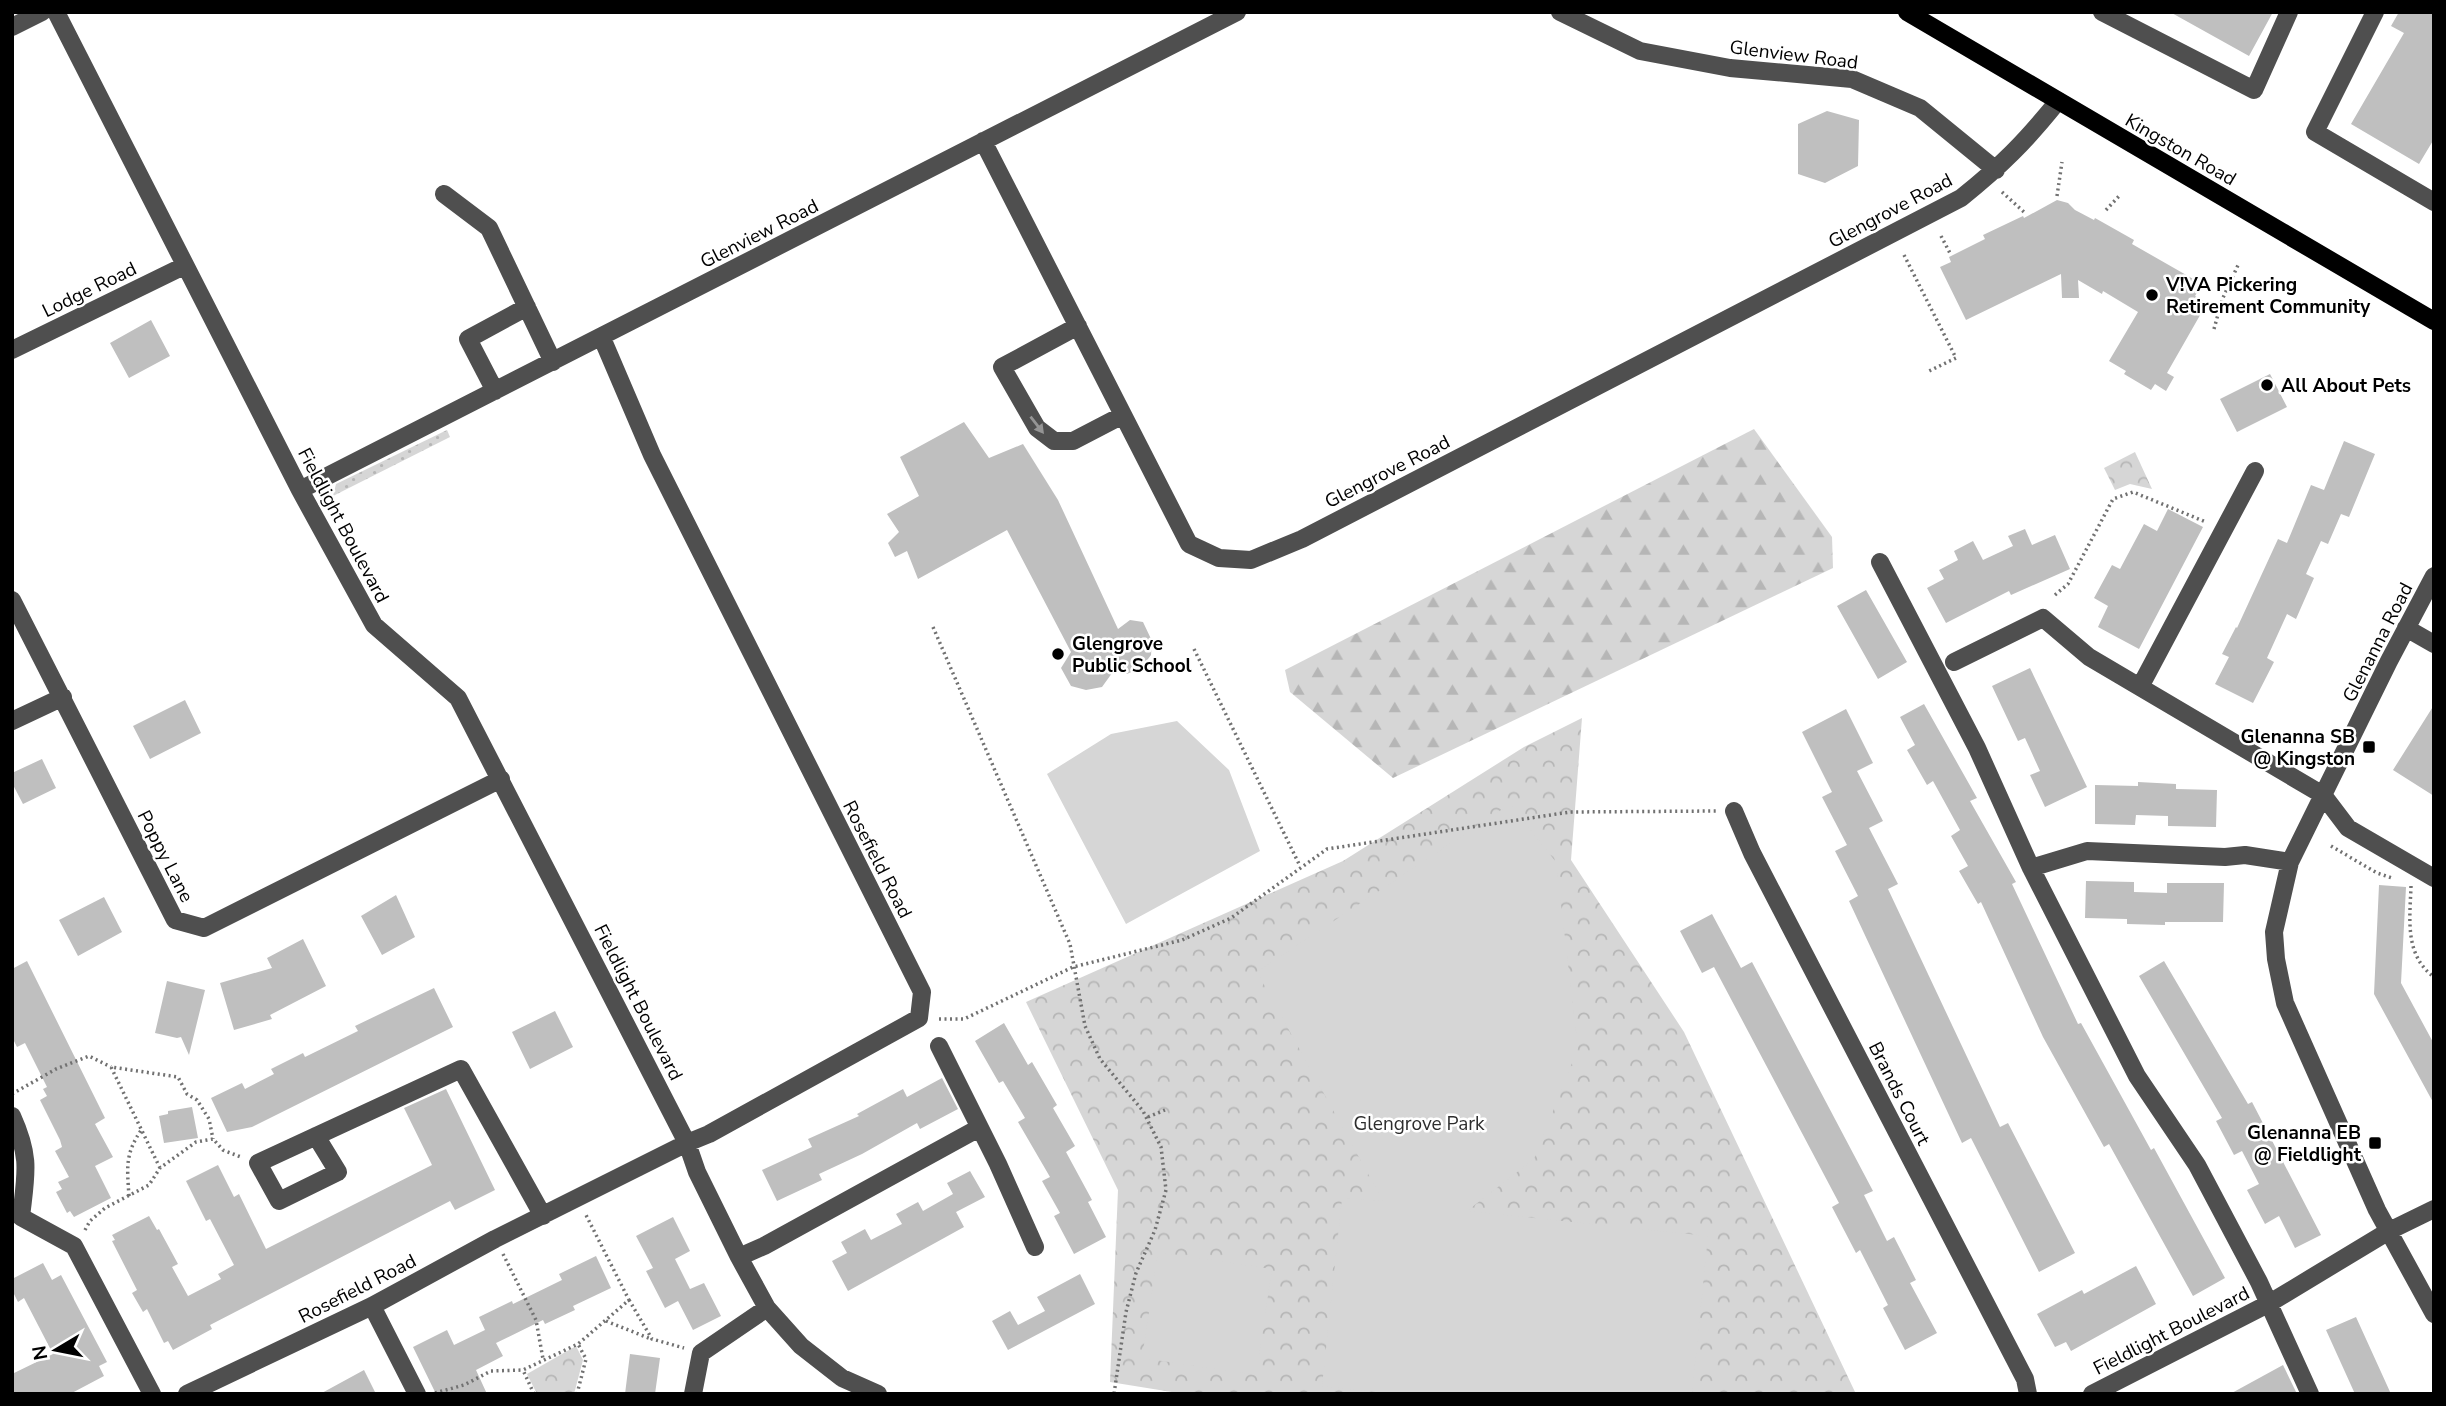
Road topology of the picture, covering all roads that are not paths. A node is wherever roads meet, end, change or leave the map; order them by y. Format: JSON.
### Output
{"nodes":[{"id":1,"x":42,"y":12,"type":"edge"},
{"id":2,"x":56,"y":12,"type":"edge"},
{"id":3,"x":1237,"y":12,"type":"edge"},
{"id":4,"x":1560,"y":12,"type":"edge"},
{"id":5,"x":1907,"y":12,"type":"edge"},
{"id":6,"x":2102,"y":12,"type":"edge"},
{"id":7,"x":2289,"y":12,"type":"edge"},
{"id":8,"x":2375,"y":12,"type":"edge"},
{"id":9,"x":12,"y":27,"type":"edge"},
{"id":10,"x":2058,"y":101,"type":"junction"},
{"id":11,"x":984,"y":141,"type":"junction"},
{"id":12,"x":1996,"y":170,"type":"junction"},
{"id":13,"x":444,"y":194,"type":"dead end"},
{"id":14,"x":2434,"y":202,"type":"edge"},
{"id":15,"x":184,"y":266,"type":"junction"},
{"id":16,"x":527,"y":307,"type":"junction"},
{"id":17,"x":2434,"y":321,"type":"edge"},
{"id":18,"x":1078,"y":326,"type":"junction"},
{"id":19,"x":602,"y":338,"type":"junction"},
{"id":20,"x":12,"y":350,"type":"edge"},
{"id":21,"x":554,"y":362,"type":"junction"},
{"id":22,"x":495,"y":391,"type":"junction"},
{"id":23,"x":1123,"y":415,"type":"junction"},
{"id":24,"x":2255,"y":471,"type":"dead end"},
{"id":25,"x":300,"y":490,"type":"junction"},
{"id":26,"x":1880,"y":562,"type":"dead end"},
{"id":27,"x":2434,"y":576,"type":"edge"},
{"id":28,"x":12,"y":600,"type":"edge"},
{"id":29,"x":2406,"y":628,"type":"junction"},
{"id":30,"x":2434,"y":644,"type":"edge"},
{"id":31,"x":1954,"y":662,"type":"dead end"},
{"id":32,"x":2140,"y":687,"type":"junction"},
{"id":33,"x":63,"y":697,"type":"junction"},
{"id":34,"x":12,"y":721,"type":"edge"},
{"id":35,"x":501,"y":779,"type":"junction"},
{"id":36,"x":2323,"y":796,"type":"junction"},
{"id":37,"x":1734,"y":811,"type":"road end"},
{"id":38,"x":2290,"y":862,"type":"junction"},
{"id":39,"x":2031,"y":868,"type":"junction"},
{"id":40,"x":2434,"y":878,"type":"edge"},
{"id":41,"x":939,"y":1046,"type":"dead end"},
{"id":42,"x":12,"y":1116,"type":"edge"},
{"id":43,"x":979,"y":1128,"type":"junction"},
{"id":44,"x":316,"y":1136,"type":"junction"},
{"id":45,"x":687,"y":1143,"type":"junction"},
{"id":46,"x":2434,"y":1209,"type":"edge"},
{"id":47,"x":543,"y":1216,"type":"junction"},
{"id":48,"x":17,"y":1219,"type":"edge"},
{"id":49,"x":2389,"y":1231,"type":"junction"},
{"id":50,"x":1035,"y":1247,"type":"dead end"},
{"id":51,"x":739,"y":1257,"type":"junction"},
{"id":52,"x":2268,"y":1304,"type":"junction"},
{"id":53,"x":372,"y":1306,"type":"junction"},
{"id":54,"x":767,"y":1308,"type":"junction"},
{"id":55,"x":2434,"y":1314,"type":"edge"},
{"id":56,"x":152,"y":1394,"type":"edge"},
{"id":57,"x":187,"y":1394,"type":"edge"},
{"id":58,"x":417,"y":1394,"type":"edge"},
{"id":59,"x":693,"y":1394,"type":"edge"},
{"id":60,"x":878,"y":1394,"type":"edge"},
{"id":61,"x":2028,"y":1394,"type":"edge"},
{"id":62,"x":2092,"y":1394,"type":"edge"},
{"id":63,"x":2310,"y":1394,"type":"edge"}],
"edges":[{"from":1,"to":9,"type":"street"},
{"from":2,"to":15,"type":"street","name":"Fieldlight Boulevard"},
{"from":3,"to":11,"type":"street","name":"Glenview Road"},
{"from":4,"to":12,"type":"street","name":"Glenview Road"},
{"from":5,"to":10,"type":"main road","name":"Kingston Road"},
{"from":6,"to":7,"type":"street"},
{"from":8,"to":14,"type":"street"},
{"from":10,"to":12,"type":"street"},
{"from":10,"to":17,"type":"main road","name":"Kingston Road"},
{"from":11,"to":18,"type":"street","name":"Glengrove Road"},
{"from":11,"to":19,"type":"street","name":"Glenview Road"},
{"from":12,"to":23,"type":"street","name":"Glengrove Road"},
{"from":13,"to":16,"type":"street"},
{"from":15,"to":20,"type":"street","name":"Lodge Road"},
{"from":15,"to":25,"type":"street","name":"Fieldlight Boulevard"},
{"from":16,"to":21,"type":"street"},
{"from":16,"to":22,"type":"street"},
{"from":18,"to":23,"type":"street","name":"Glengrove Road"},
{"from":18,"to":23,"type":"street","one_way":true},
{"from":19,"to":21,"type":"street","name":"Glenview Road"},
{"from":19,"to":45,"type":"street","name":"Rosefield Road"},
{"from":21,"to":22,"type":"street","name":"Glenview Road"},
{"from":22,"to":25,"type":"street","name":"Glenview Road"},
{"from":24,"to":32,"type":"street"},
{"from":25,"to":35,"type":"street","name":"Fieldlight Boulevard"},
{"from":26,"to":39,"type":"street"},
{"from":27,"to":29,"type":"street","name":"Glenanna Road"},
{"from":28,"to":33,"type":"street","name":"Poppy Lane"},
{"from":29,"to":30,"type":"street"},
{"from":29,"to":36,"type":"street","name":"Glenanna Road"},
{"from":31,"to":32,"type":"street"},
{"from":32,"to":36,"type":"street"},
{"from":33,"to":34,"type":"street"},
{"from":33,"to":35,"type":"street","name":"Poppy Lane"},
{"from":35,"to":45,"type":"street","name":"Fieldlight Boulevard"},
{"from":36,"to":38,"type":"street","name":"Glenanna Road"},
{"from":36,"to":40,"type":"street"},
{"from":37,"to":61,"type":"street","name":"Brands Court"},
{"from":38,"to":39,"type":"street"},
{"from":38,"to":49,"type":"street","name":"Glenanna Road"},
{"from":39,"to":52,"type":"street"},
{"from":41,"to":43,"type":"street"},
{"from":42,"to":48,"type":"street"},
{"from":43,"to":50,"type":"street"},
{"from":43,"to":51,"type":"street"},
{"from":44,"to":44,"type":"street"},
{"from":44,"to":47,"type":"street"},
{"from":45,"to":47,"type":"street","name":"Rosefield Road"},
{"from":45,"to":51,"type":"street","name":"Fieldlight Boulevard"},
{"from":46,"to":49,"type":"street"},
{"from":47,"to":53,"type":"street","name":"Rosefield Road"},
{"from":48,"to":56,"type":"street"},
{"from":49,"to":52,"type":"street","name":"Fieldlight Boulevard"},
{"from":49,"to":55,"type":"street","name":"Glenanna Road"},
{"from":51,"to":54,"type":"street","name":"Fieldlight Boulevard"},
{"from":52,"to":62,"type":"street","name":"Fieldlight Boulevard"},
{"from":52,"to":63,"type":"street","name":"Fieldlight Boulevard"},
{"from":53,"to":57,"type":"street","name":"Rosefield Road"},
{"from":53,"to":58,"type":"street"},
{"from":54,"to":59,"type":"street"},
{"from":54,"to":60,"type":"street","name":"Fieldlight Boulevard"}]}
